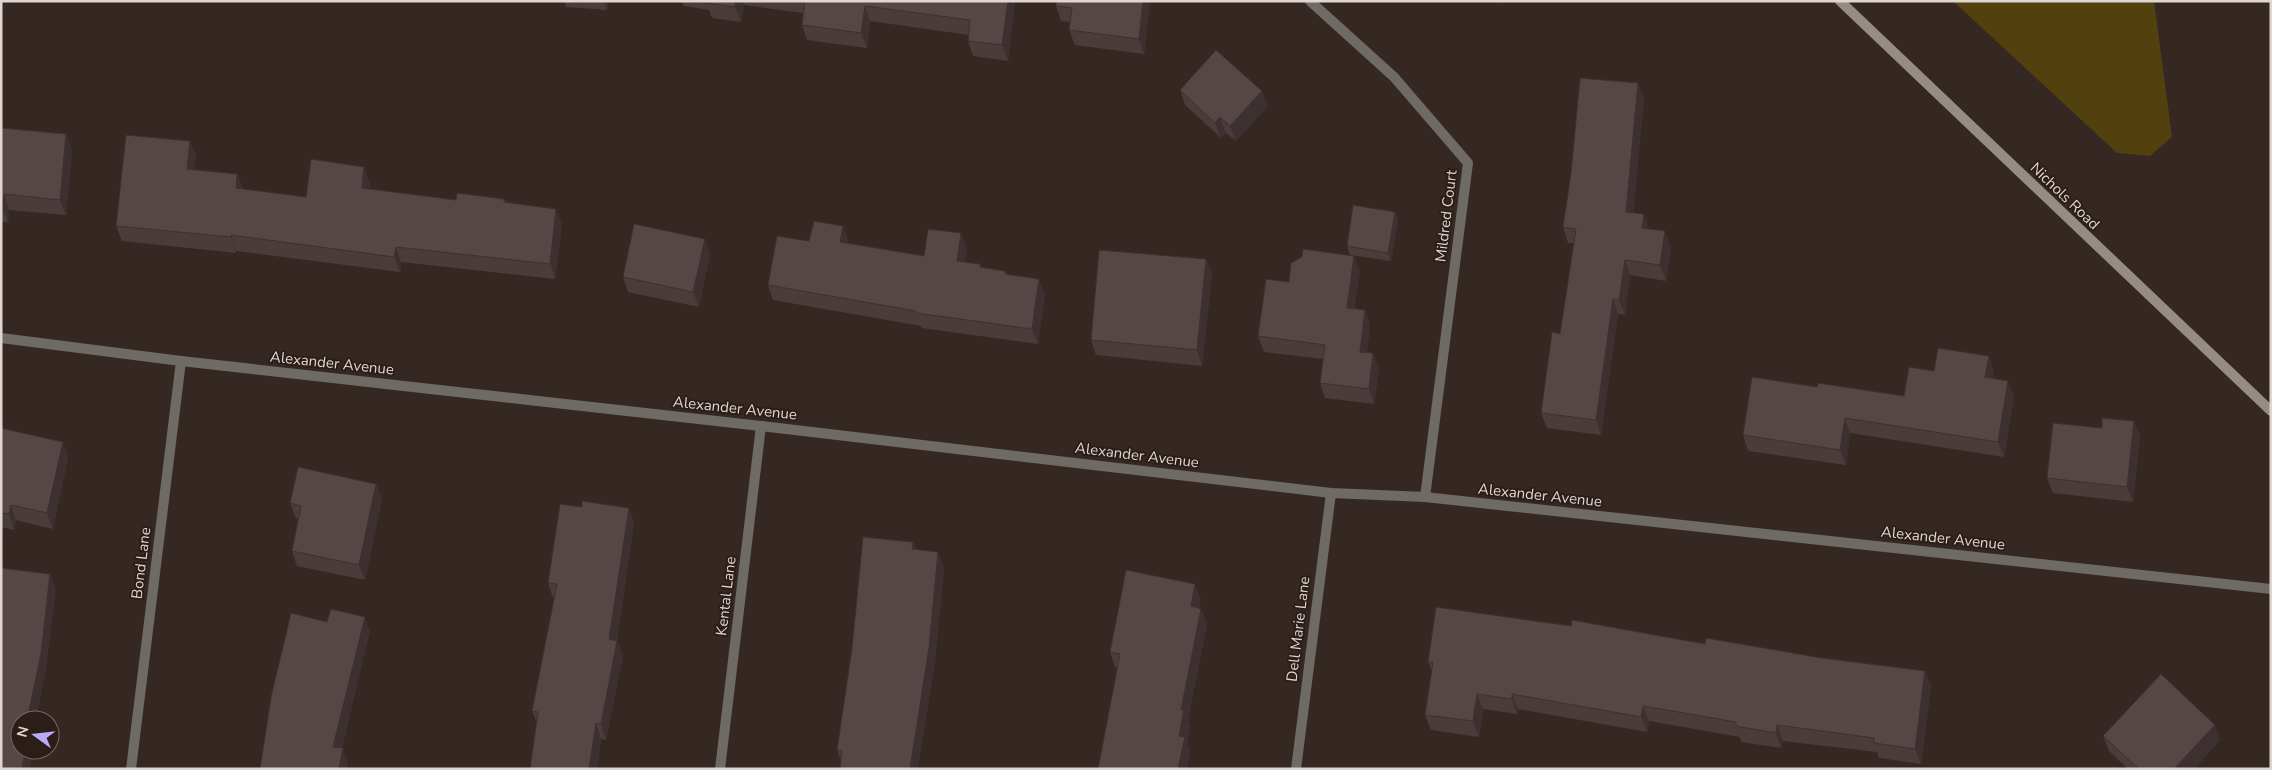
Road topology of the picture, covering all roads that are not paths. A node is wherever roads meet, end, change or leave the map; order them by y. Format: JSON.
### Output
{"nodes":[{"id":1,"x":1310,"y":1,"type":"edge"},
{"id":2,"x":1840,"y":1,"type":"edge"},
{"id":3,"x":1,"y":338,"type":"edge"},
{"id":4,"x":181,"y":362,"type":"junction"},
{"id":5,"x":2271,"y":411,"type":"edge"},
{"id":6,"x":761,"y":426,"type":"junction"},
{"id":7,"x":1331,"y":493,"type":"junction"},
{"id":8,"x":1425,"y":497,"type":"junction"},
{"id":9,"x":2271,"y":589,"type":"edge"},
{"id":10,"x":130,"y":769,"type":"edge"},
{"id":11,"x":720,"y":769,"type":"edge"},
{"id":12,"x":1296,"y":769,"type":"edge"}],
"edges":[{"from":1,"to":8,"type":"street","name":"Mildred Court"},
{"from":2,"to":5,"type":"street","name":"Nichols Road"},
{"from":3,"to":4,"type":"street","name":"Alexander Avenue"},
{"from":4,"to":6,"type":"street","name":"Alexander Avenue"},
{"from":4,"to":10,"type":"street","name":"Bond Lane"},
{"from":6,"to":7,"type":"street","name":"Alexander Avenue"},
{"from":6,"to":11,"type":"street","name":"Kental Lane"},
{"from":7,"to":8,"type":"street","name":"Alexander Avenue"},
{"from":7,"to":12,"type":"street","name":"Dell Marie Lane"},
{"from":8,"to":9,"type":"street","name":"Alexander Avenue"}]}
